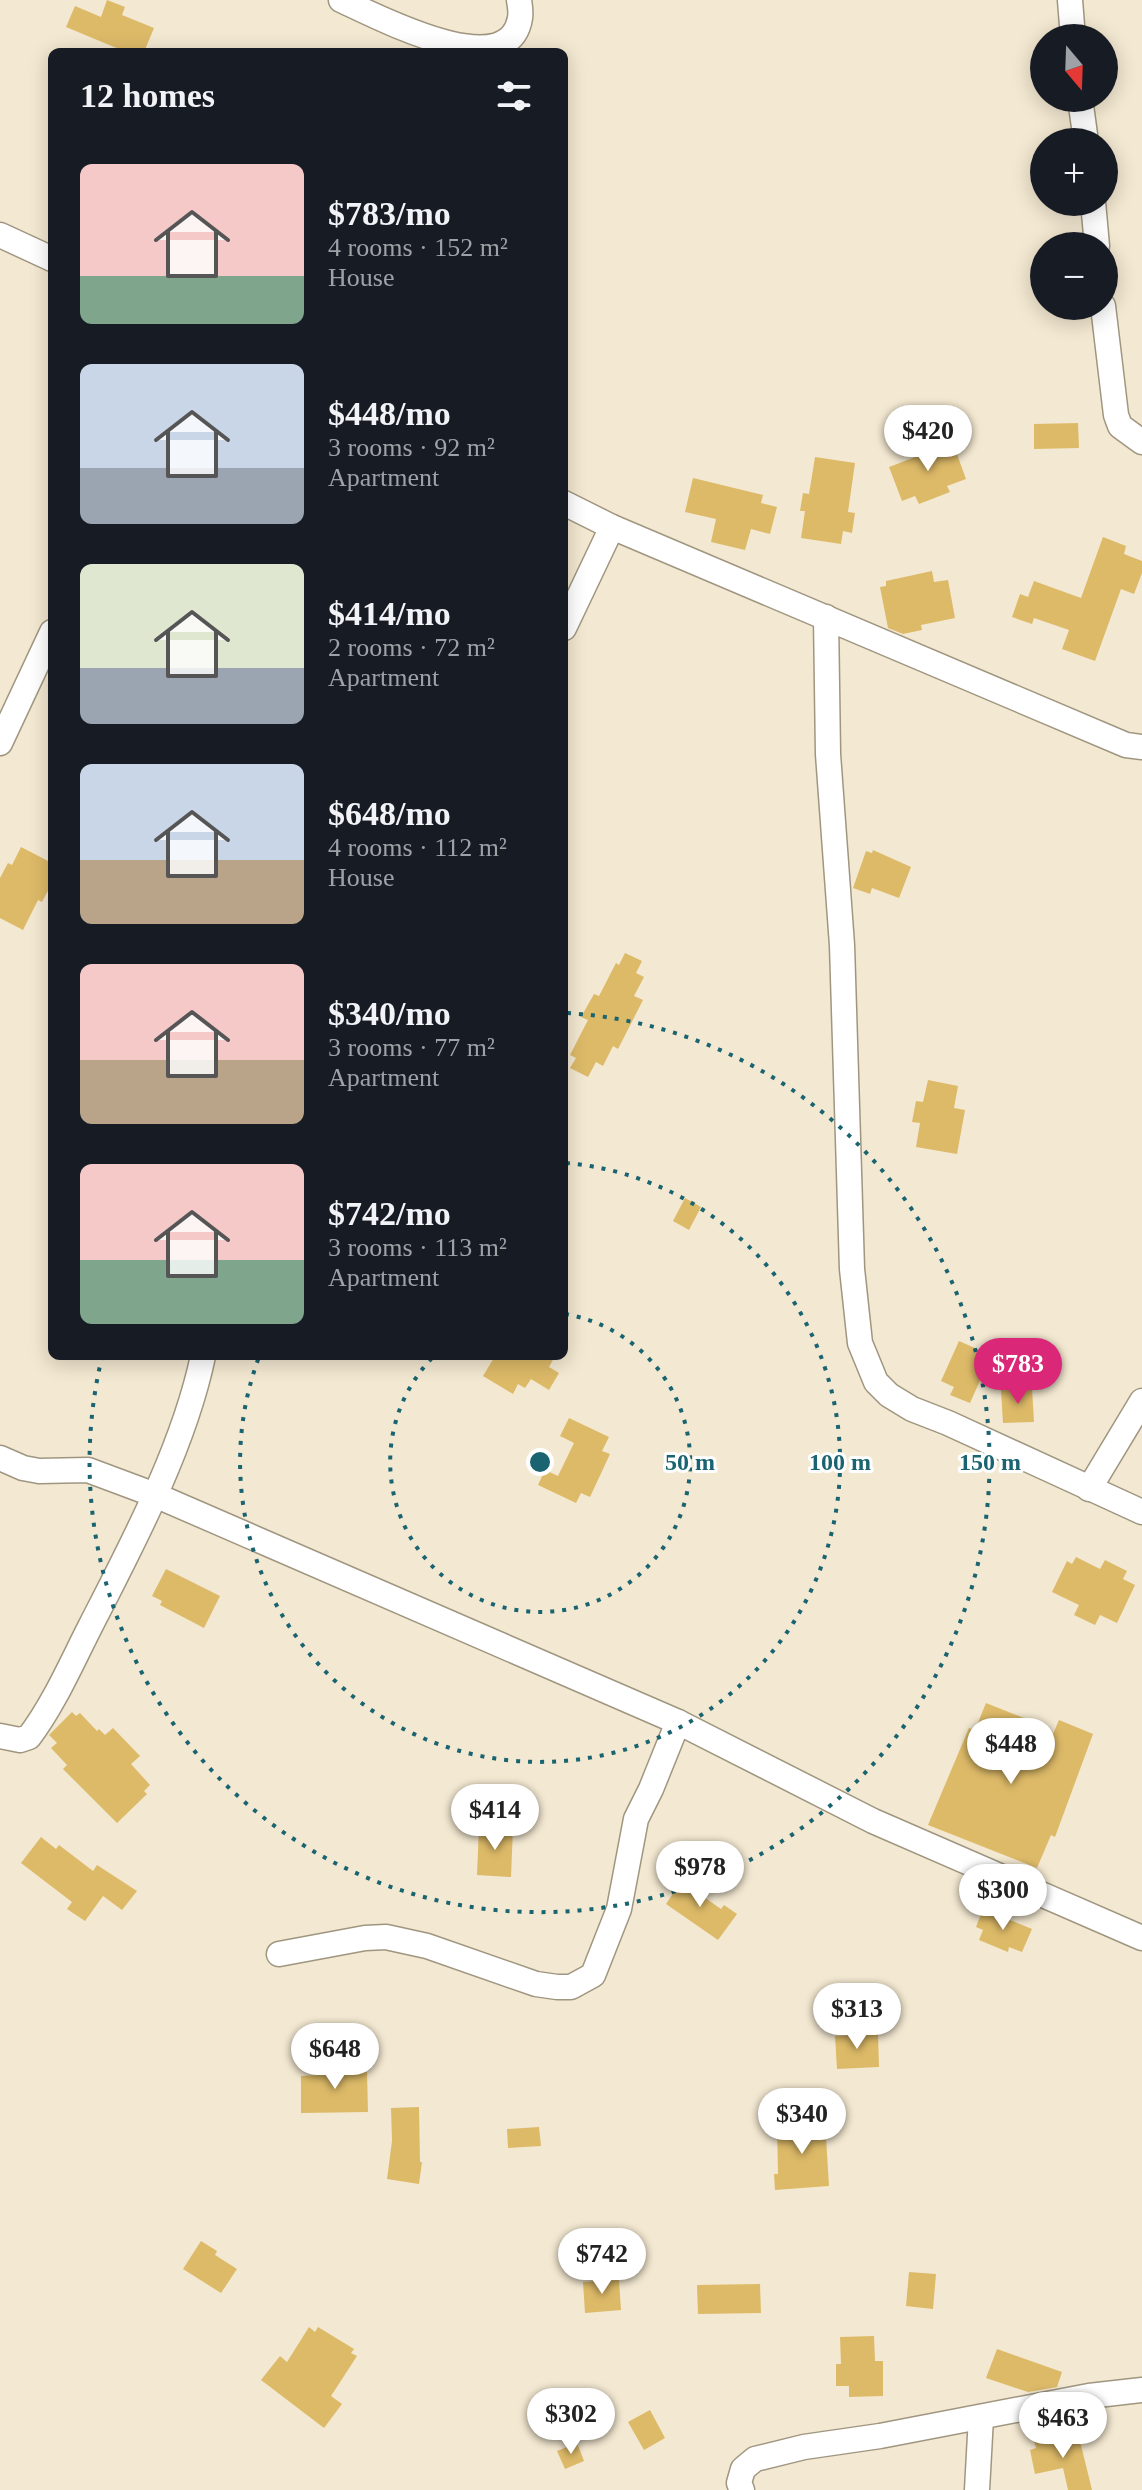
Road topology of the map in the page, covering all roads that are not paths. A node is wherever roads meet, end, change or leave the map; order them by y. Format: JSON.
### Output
{"nodes":[{"id":1,"x":341,"y":0,"type":"edge"},
{"id":2,"x":519,"y":0,"type":"edge"},
{"id":3,"x":1070,"y":0,"type":"edge"},
{"id":4,"x":1072,"y":24,"type":"edge"},
{"id":5,"x":469,"y":48,"type":"edge"},
{"id":6,"x":479,"y":48,"type":"edge"},
{"id":7,"x":0,"y":235,"type":"edge"},
{"id":8,"x":48,"y":257,"type":"edge"},
{"id":9,"x":1105,"y":320,"type":"edge"},
{"id":10,"x":1142,"y":442,"type":"edge"},
{"id":11,"x":568,"y":505,"type":"edge"},
{"id":12,"x":612,"y":527,"type":"junction"},
{"id":13,"x":826,"y":617,"type":"junction"},
{"id":14,"x":568,"y":620,"type":"edge"},
{"id":15,"x":48,"y":641,"type":"edge"},
{"id":16,"x":0,"y":743,"type":"edge"},
{"id":17,"x":1142,"y":747,"type":"edge"},
{"id":18,"x":202,"y":1360,"type":"edge"},
{"id":19,"x":1142,"y":1401,"type":"edge"},
{"id":20,"x":0,"y":1458,"type":"edge"},
{"id":21,"x":1089,"y":1489,"type":"junction"},
{"id":22,"x":155,"y":1495,"type":"junction"},
{"id":23,"x":1142,"y":1512,"type":"edge"},
{"id":24,"x":678,"y":1722,"type":"junction"},
{"id":25,"x":0,"y":1736,"type":"edge"},
{"id":26,"x":1142,"y":1938,"type":"edge"},
{"id":27,"x":279,"y":1954,"type":"dead end"},
{"id":28,"x":1142,"y":2390,"type":"edge"},
{"id":29,"x":981,"y":2417,"type":"junction"},
{"id":30,"x":742,"y":2490,"type":"edge"},
{"id":31,"x":977,"y":2490,"type":"edge"}],
"edges":[{"from":1,"to":5,"type":"street"},
{"from":2,"to":6,"type":"street"},
{"from":3,"to":4,"type":"street"},
{"from":7,"to":8,"type":"street"},
{"from":9,"to":10,"type":"street"},
{"from":11,"to":12,"type":"street"},
{"from":12,"to":13,"type":"street"},
{"from":12,"to":14,"type":"street"},
{"from":13,"to":17,"type":"street"},
{"from":13,"to":21,"type":"street"},
{"from":15,"to":16,"type":"street"},
{"from":18,"to":22,"type":"street"},
{"from":19,"to":21,"type":"street"},
{"from":20,"to":22,"type":"street"},
{"from":21,"to":23,"type":"street"},
{"from":22,"to":24,"type":"street"},
{"from":22,"to":25,"type":"street"},
{"from":24,"to":26,"type":"street"},
{"from":24,"to":27,"type":"street"},
{"from":28,"to":29,"type":"street"},
{"from":29,"to":30,"type":"street"},
{"from":29,"to":31,"type":"street"}]}
